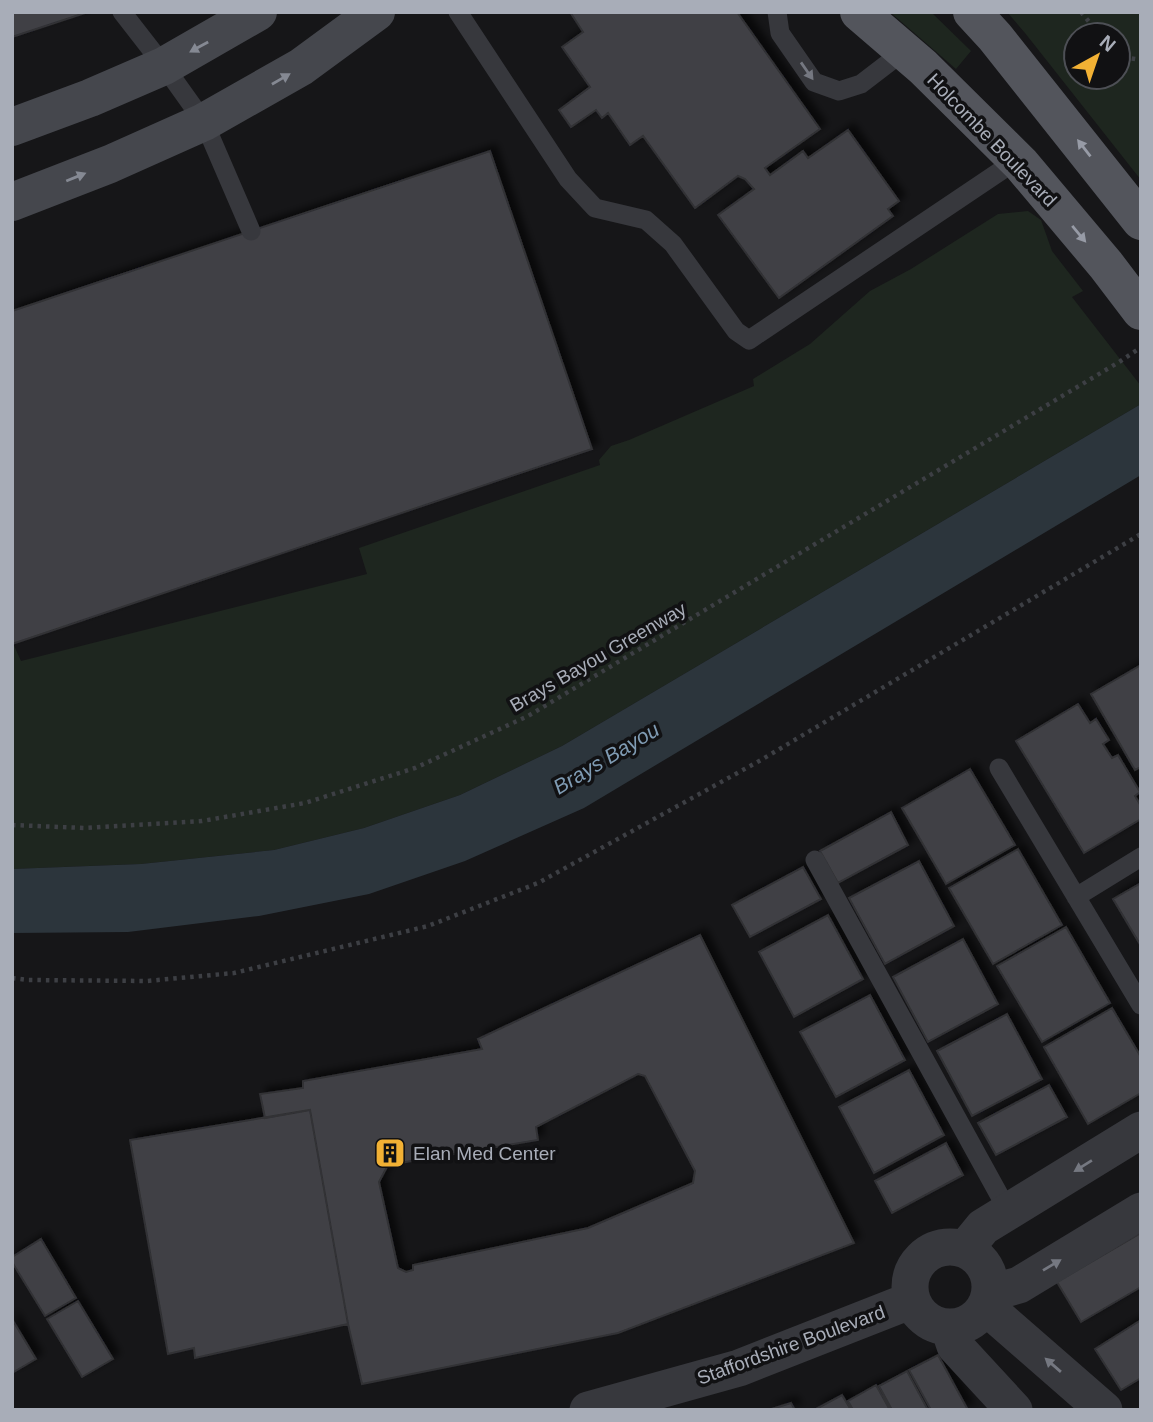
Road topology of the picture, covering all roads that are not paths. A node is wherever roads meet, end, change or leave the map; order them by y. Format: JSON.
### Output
{"nodes":[{"id":1,"x":122,"y":12,"type":"edge"},
{"id":2,"x":376,"y":12,"type":"edge"},
{"id":3,"x":458,"y":12,"type":"edge"},
{"id":4,"x":777,"y":12,"type":"edge"},
{"id":5,"x":859,"y":12,"type":"edge"},
{"id":6,"x":972,"y":12,"type":"edge"},
{"id":7,"x":246,"y":15,"type":"edge"},
{"id":8,"x":904,"y":51,"type":"junction"},
{"id":9,"x":164,"y":66,"type":"junction"},
{"id":10,"x":204,"y":122,"type":"junction"},
{"id":11,"x":12,"y":127,"type":"edge"},
{"id":12,"x":1017,"y":160,"type":"junction"},
{"id":13,"x":12,"y":202,"type":"edge"},
{"id":14,"x":1141,"y":221,"type":"edge"},
{"id":15,"x":251,"y":231,"type":"dead end"},
{"id":16,"x":1141,"y":311,"type":"edge"},
{"id":17,"x":999,"y":768,"type":"dead end"},
{"id":18,"x":1141,"y":857,"type":"edge"},
{"id":19,"x":815,"y":860,"type":"dead end"},
{"id":20,"x":1076,"y":897,"type":"junction"},
{"id":21,"x":1141,"y":1006,"type":"edge"},
{"id":22,"x":1141,"y":1130,"type":"edge"},
{"id":23,"x":1141,"y":1210,"type":"edge"},
{"id":24,"x":1008,"y":1212,"type":"junction"},
{"id":25,"x":965,"y":1249,"type":"junction"},
{"id":26,"x":912,"y":1300,"type":"junction"},
{"id":27,"x":988,"y":1300,"type":"junction"},
{"id":28,"x":948,"y":1328,"type":"junction"},
{"id":29,"x":589,"y":1410,"type":"edge"},
{"id":30,"x":1014,"y":1410,"type":"edge"},
{"id":31,"x":1104,"y":1410,"type":"edge"}],
"edges":[{"from":1,"to":9,"type":"lane"},
{"from":10,"to":2,"type":"main road","one_way":true},
{"from":3,"to":12,"type":"lane"},
{"from":4,"to":8,"type":"lane","one_way":true},
{"from":5,"to":8,"type":"main road","name":"Holcombe Boulevard"},
{"from":14,"to":6,"type":"main road","one_way":true},
{"from":7,"to":9,"type":"main road","one_way":true},
{"from":8,"to":12,"type":"main road","name":"Holcombe Boulevard"},
{"from":9,"to":10,"type":"lane"},
{"from":9,"to":11,"type":"main road"},
{"from":13,"to":10,"type":"main road","one_way":true},
{"from":10,"to":15,"type":"lane"},
{"from":12,"to":16,"type":"main road","name":"Holcombe Boulevard","one_way":true},
{"from":17,"to":20,"type":"lane"},
{"from":18,"to":20,"type":"lane"},
{"from":19,"to":24,"type":"lane"},
{"from":20,"to":21,"type":"lane"},
{"from":22,"to":24,"type":"street","one_way":true},
{"from":27,"to":23,"type":"street","one_way":true},
{"from":24,"to":25,"type":"street"},
{"from":25,"to":26,"type":"street"},
{"from":25,"to":27,"type":"street"},
{"from":26,"to":28,"type":"street"},
{"from":26,"to":29,"type":"street","name":"Staffordshire Boulevard"},
{"from":27,"to":28,"type":"street"},
{"from":31,"to":27,"type":"street","one_way":true},
{"from":28,"to":30,"type":"street"}]}
